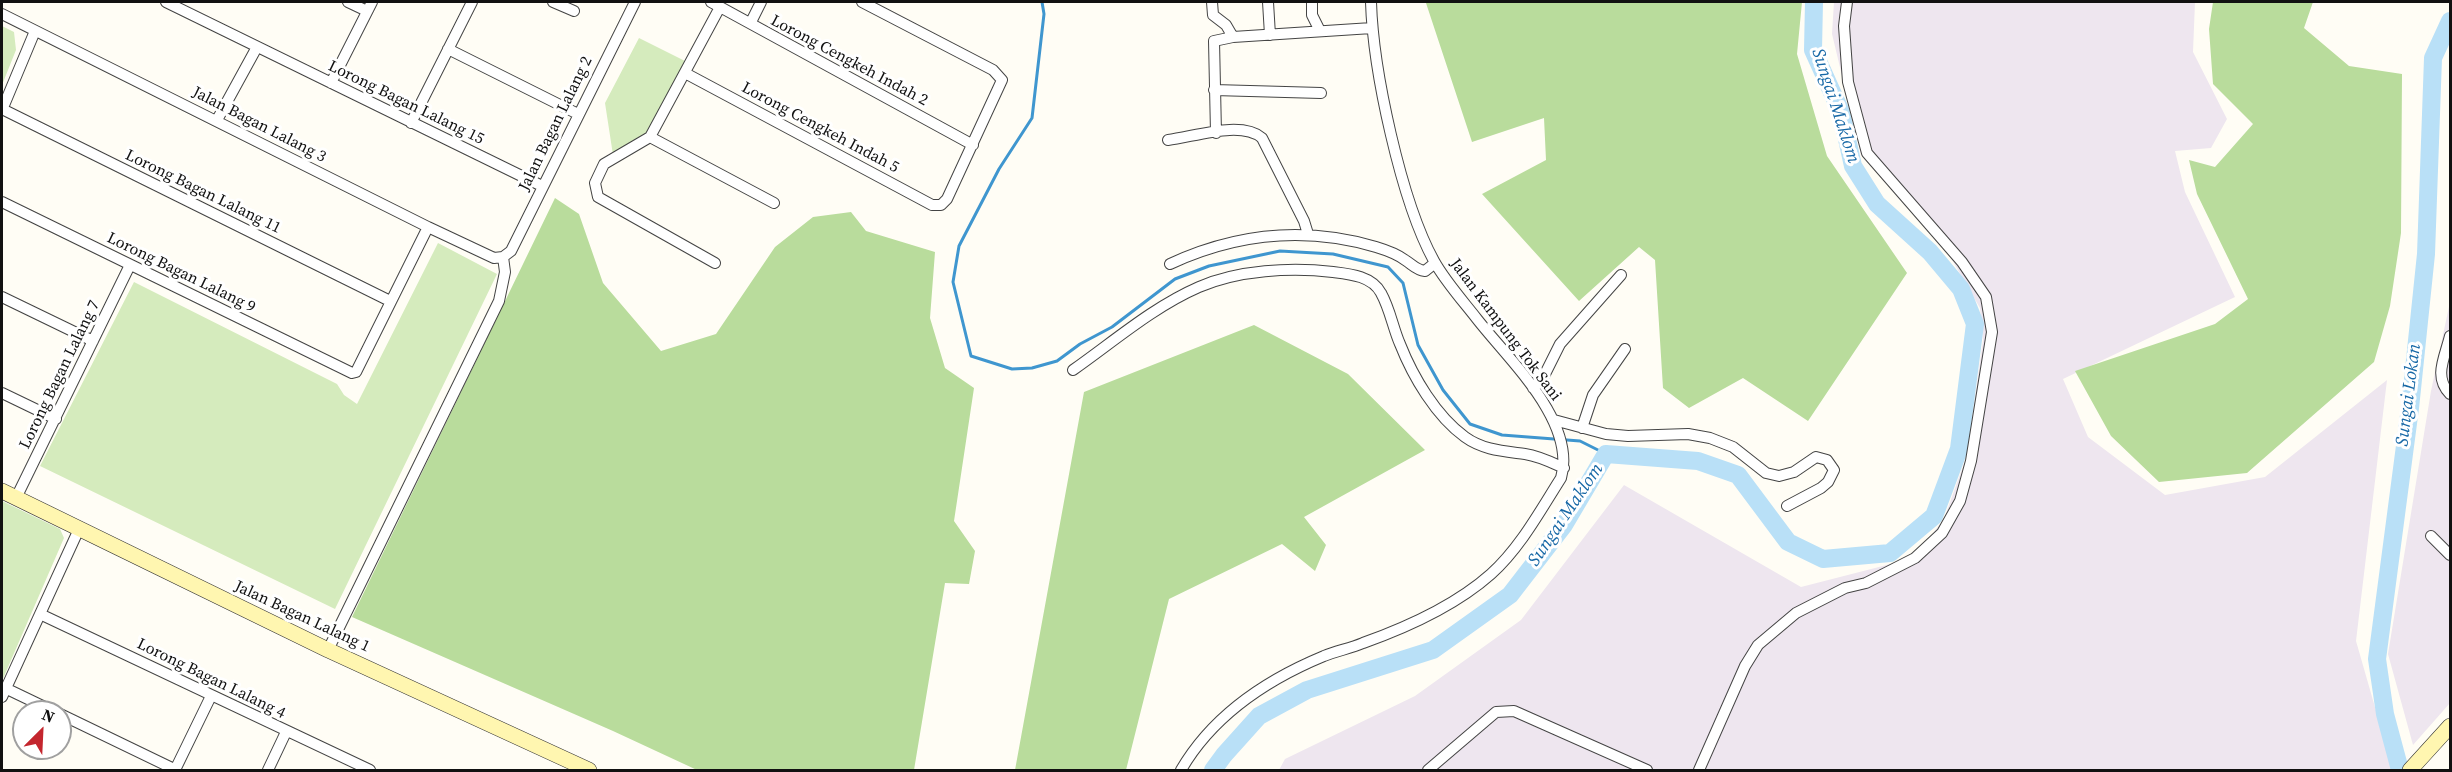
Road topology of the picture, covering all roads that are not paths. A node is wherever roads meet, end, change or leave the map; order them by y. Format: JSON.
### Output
{"nodes":[{"id":1,"x":166,"y":2,"type":"edge"},
{"id":2,"x":348,"y":2,"type":"edge"},
{"id":3,"x":472,"y":2,"type":"edge"},
{"id":4,"x":553,"y":2,"type":"edge"},
{"id":5,"x":635,"y":2,"type":"edge"},
{"id":6,"x":761,"y":2,"type":"edge"},
{"id":7,"x":862,"y":2,"type":"edge"},
{"id":8,"x":1212,"y":2,"type":"edge"},
{"id":9,"x":1268,"y":2,"type":"edge"},
{"id":10,"x":1312,"y":2,"type":"edge"},
{"id":11,"x":1371,"y":2,"type":"edge"},
{"id":12,"x":1847,"y":2,"type":"edge"},
{"id":13,"x":715,"y":4,"type":"edge"},
{"id":14,"x":183,"y":5,"type":"edge"},
{"id":15,"x":369,"y":6,"type":"edge"},
{"id":16,"x":574,"y":11,"type":"dead end"},
{"id":17,"x":2,"y":14,"type":"edge"},
{"id":18,"x":751,"y":22,"type":"junction"},
{"id":19,"x":1372,"y":28,"type":"junction"},
{"id":20,"x":35,"y":31,"type":"junction"},
{"id":21,"x":1320,"y":31,"type":"junction"},
{"id":22,"x":1270,"y":34,"type":"junction"},
{"id":23,"x":1233,"y":37,"type":"junction"},
{"id":24,"x":257,"y":47,"type":"junction"},
{"id":25,"x":448,"y":49,"type":"junction"},
{"id":26,"x":685,"y":73,"type":"junction"},
{"id":27,"x":331,"y":83,"type":"junction"},
{"id":28,"x":1214,"y":90,"type":"junction"},
{"id":29,"x":1321,"y":93,"type":"dead end"},
{"id":30,"x":2,"y":109,"type":"edge"},
{"id":31,"x":578,"y":114,"type":"junction"},
{"id":32,"x":217,"y":120,"type":"junction"},
{"id":33,"x":411,"y":123,"type":"junction"},
{"id":34,"x":1216,"y":133,"type":"junction"},
{"id":35,"x":650,"y":137,"type":"junction"},
{"id":36,"x":1168,"y":140,"type":"dead end"},
{"id":37,"x":973,"y":145,"type":"junction"},
{"id":38,"x":542,"y":186,"type":"junction"},
{"id":39,"x":2,"y":202,"type":"edge"},
{"id":40,"x":774,"y":203,"type":"dead end"},
{"id":41,"x":428,"y":227,"type":"junction"},
{"id":42,"x":1308,"y":234,"type":"junction"},
{"id":43,"x":503,"y":257,"type":"junction"},
{"id":44,"x":1435,"y":263,"type":"junction"},
{"id":45,"x":715,"y":264,"type":"dead end"},
{"id":46,"x":1170,"y":264,"type":"dead end"},
{"id":47,"x":130,"y":265,"type":"junction"},
{"id":48,"x":1621,"y":275,"type":"dead end"},
{"id":49,"x":2,"y":297,"type":"edge"},
{"id":50,"x":390,"y":302,"type":"junction"},
{"id":51,"x":2451,"y":336,"type":"edge"},
{"id":52,"x":93,"y":341,"type":"junction"},
{"id":53,"x":1625,"y":349,"type":"dead end"},
{"id":54,"x":1073,"y":370,"type":"dead end"},
{"id":55,"x":1533,"y":388,"type":"junction"},
{"id":56,"x":2,"y":393,"type":"edge"},
{"id":57,"x":2451,"y":394,"type":"edge"},
{"id":58,"x":56,"y":419,"type":"junction"},
{"id":59,"x":1555,"y":423,"type":"junction"},
{"id":60,"x":1582,"y":428,"type":"junction"},
{"id":61,"x":1564,"y":462,"type":"junction"},
{"id":62,"x":2,"y":491,"type":"edge"},
{"id":63,"x":16,"y":498,"type":"junction"},
{"id":64,"x":1786,"y":506,"type":"dead end"},
{"id":65,"x":79,"y":529,"type":"junction"},
{"id":66,"x":2431,"y":536,"type":"dead end"},
{"id":67,"x":2451,"y":555,"type":"edge"},
{"id":68,"x":40,"y":614,"type":"junction"},
{"id":69,"x":328,"y":650,"type":"junction"},
{"id":70,"x":3,"y":693,"type":"edge"},
{"id":71,"x":211,"y":696,"type":"junction"},
{"id":72,"x":22,"y":700,"type":"edge"},
{"id":73,"x":72,"y":720,"type":"edge"},
{"id":74,"x":2451,"y":726,"type":"edge"},
{"id":75,"x":286,"y":732,"type":"junction"},
{"id":76,"x":1631,"y":767,"type":"edge"},
{"id":77,"x":2412,"y":769,"type":"edge"},
{"id":78,"x":175,"y":770,"type":"edge"},
{"id":79,"x":268,"y":771,"type":"edge"},
{"id":80,"x":370,"y":771,"type":"edge"},
{"id":81,"x":589,"y":771,"type":"edge"},
{"id":82,"x":1181,"y":771,"type":"edge"},
{"id":83,"x":1428,"y":771,"type":"edge"},
{"id":84,"x":1647,"y":771,"type":"edge"},
{"id":85,"x":1699,"y":771,"type":"edge"}],
"edges":[{"from":1,"to":14,"type":"street","name":"Lorong Bagan Lalang 15"},
{"from":2,"to":15,"type":"street"},
{"from":3,"to":25,"type":"street"},
{"from":4,"to":16,"type":"street"},
{"from":5,"to":31,"type":"street","name":"Jalan Bagan Lalang 2"},
{"from":6,"to":18,"type":"street"},
{"from":7,"to":37,"type":"street"},
{"from":8,"to":23,"type":"street"},
{"from":9,"to":22,"type":"street"},
{"from":10,"to":21,"type":"street"},
{"from":11,"to":19,"type":"street","name":"Jalan Kampung Tok Sani"},
{"from":12,"to":85,"type":"street"},
{"from":13,"to":18,"type":"street","name":"Lorong Cengkeh Indah 2"},
{"from":13,"to":26,"type":"street"},
{"from":14,"to":24,"type":"street","name":"Lorong Bagan Lalang 15"},
{"from":15,"to":27,"type":"street"},
{"from":17,"to":20,"type":"street","name":"Jalan Bagan Lalang 3"},
{"from":18,"to":37,"type":"street","name":"Lorong Cengkeh Indah 2"},
{"from":19,"to":21,"type":"street"},
{"from":19,"to":44,"type":"street","name":"Jalan Kampung Tok Sani"},
{"from":20,"to":30,"type":"street"},
{"from":20,"to":32,"type":"street","name":"Jalan Bagan Lalang 3"},
{"from":21,"to":22,"type":"street"},
{"from":22,"to":23,"type":"street"},
{"from":23,"to":28,"type":"street"},
{"from":24,"to":27,"type":"street","name":"Lorong Bagan Lalang 15"},
{"from":24,"to":32,"type":"street"},
{"from":25,"to":31,"type":"street"},
{"from":25,"to":33,"type":"street"},
{"from":26,"to":35,"type":"street"},
{"from":26,"to":37,"type":"street","name":"Lorong Cengkeh Indah 5"},
{"from":27,"to":33,"type":"street","name":"Lorong Bagan Lalang 15"},
{"from":28,"to":29,"type":"street"},
{"from":28,"to":34,"type":"street"},
{"from":30,"to":50,"type":"street","name":"Lorong Bagan Lalang 11"},
{"from":31,"to":38,"type":"street","name":"Jalan Bagan Lalang 2"},
{"from":32,"to":41,"type":"street","name":"Jalan Bagan Lalang 3"},
{"from":33,"to":38,"type":"street","name":"Lorong Bagan Lalang 15"},
{"from":34,"to":36,"type":"street"},
{"from":34,"to":42,"type":"street"},
{"from":35,"to":40,"type":"street"},
{"from":35,"to":45,"type":"street"},
{"from":38,"to":43,"type":"street","name":"Jalan Bagan Lalang 2"},
{"from":39,"to":47,"type":"street","name":"Lorong Bagan Lalang 9"},
{"from":41,"to":43,"type":"street","name":"Jalan Bagan Lalang 3"},
{"from":41,"to":50,"type":"street"},
{"from":42,"to":44,"type":"street"},
{"from":42,"to":46,"type":"street"},
{"from":43,"to":69,"type":"street"},
{"from":44,"to":55,"type":"street","name":"Jalan Kampung Tok Sani"},
{"from":47,"to":50,"type":"street","name":"Lorong Bagan Lalang 9"},
{"from":47,"to":52,"type":"street","name":"Lorong Bagan Lalang 7"},
{"from":48,"to":55,"type":"street"},
{"from":49,"to":52,"type":"street"},
{"from":51,"to":57,"type":"street"},
{"from":52,"to":58,"type":"street","name":"Lorong Bagan Lalang 7"},
{"from":53,"to":60,"type":"street"},
{"from":54,"to":61,"type":"street"},
{"from":55,"to":59,"type":"street","name":"Jalan Kampung Tok Sani"},
{"from":56,"to":58,"type":"street"},
{"from":58,"to":63,"type":"street","name":"Lorong Bagan Lalang 7"},
{"from":59,"to":60,"type":"street"},
{"from":59,"to":61,"type":"street","name":"Jalan Kampung Tok Sani"},
{"from":60,"to":64,"type":"street"},
{"from":61,"to":82,"type":"street"},
{"from":62,"to":63,"type":"main road","name":"Jalan Bagan Lalang 1"},
{"from":63,"to":65,"type":"main road","name":"Jalan Bagan Lalang 1"},
{"from":65,"to":68,"type":"street"},
{"from":65,"to":69,"type":"main road","name":"Jalan Bagan Lalang 1"},
{"from":66,"to":67,"type":"street"},
{"from":68,"to":70,"type":"street"},
{"from":68,"to":71,"type":"street","name":"Lorong Bagan Lalang 4"},
{"from":69,"to":81,"type":"main road","name":"Jalan Bagan Lalang 1"},
{"from":70,"to":72,"type":"street"},
{"from":71,"to":75,"type":"street","name":"Lorong Bagan Lalang 4"},
{"from":71,"to":78,"type":"street"},
{"from":73,"to":78,"type":"street"},
{"from":74,"to":77,"type":"main road"},
{"from":75,"to":79,"type":"street"},
{"from":75,"to":80,"type":"street","name":"Lorong Bagan Lalang 4"},
{"from":76,"to":83,"type":"street"},
{"from":76,"to":84,"type":"street"}]}
